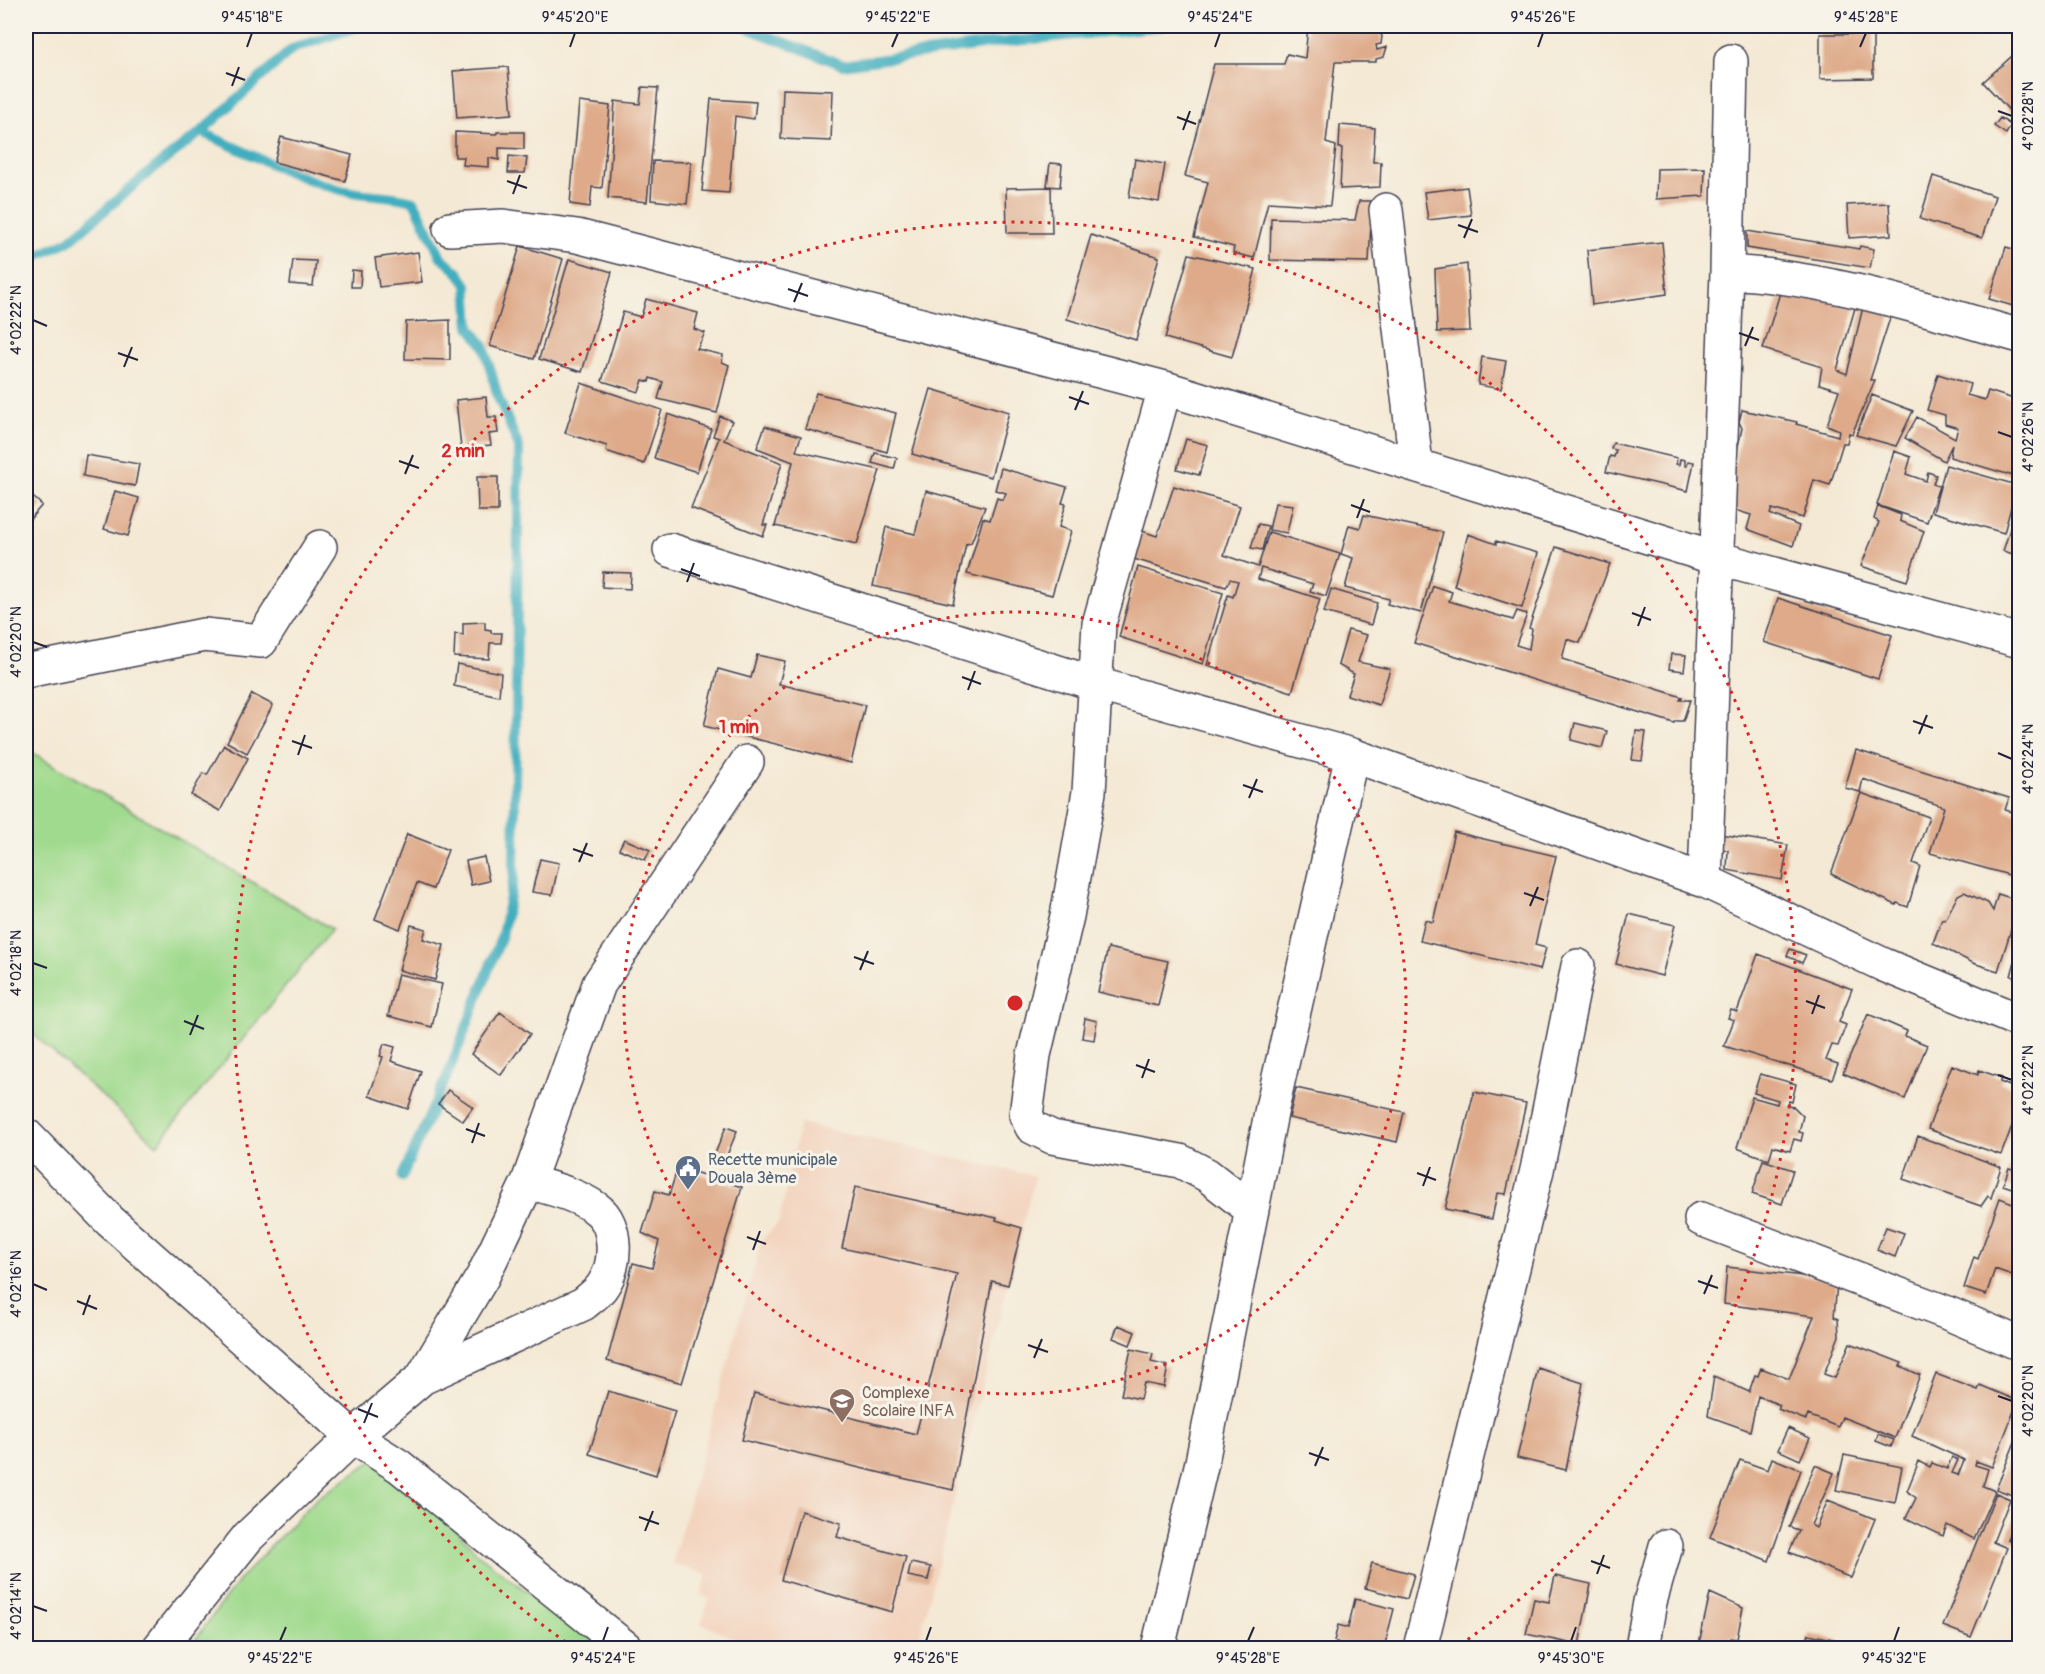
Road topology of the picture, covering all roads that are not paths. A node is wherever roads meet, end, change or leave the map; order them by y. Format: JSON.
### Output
{"nodes":[{"id":1,"x":1731,"y":61,"type":"dead end"},
{"id":2,"x":1386,"y":210,"type":"dead end"},
{"id":3,"x":450,"y":228,"type":"dead end"},
{"id":4,"x":1727,"y":272,"type":"junction"},
{"id":5,"x":2019,"y":336,"type":"edge"},
{"id":6,"x":1165,"y":388,"type":"junction"},
{"id":7,"x":1416,"y":464,"type":"junction"},
{"id":8,"x":320,"y":547,"type":"dead end"},
{"id":9,"x":670,"y":549,"type":"dead end"},
{"id":10,"x":1716,"y":558,"type":"junction"},
{"id":11,"x":2019,"y":641,"type":"edge"},
{"id":12,"x":26,"y":671,"type":"edge"},
{"id":13,"x":1096,"y":684,"type":"junction"},
{"id":14,"x":1352,"y":755,"type":"junction"},
{"id":15,"x":747,"y":762,"type":"dead end"},
{"id":16,"x":1705,"y":881,"type":"junction"},
{"id":17,"x":1578,"y":966,"type":"dead end"},
{"id":18,"x":2019,"y":1021,"type":"edge"},
{"id":19,"x":26,"y":1135,"type":"edge"},
{"id":20,"x":528,"y":1182,"type":"junction"},
{"id":21,"x":1252,"y":1210,"type":"junction"},
{"id":22,"x":1701,"y":1219,"type":"dead end"},
{"id":23,"x":2019,"y":1344,"type":"edge"},
{"id":24,"x":422,"y":1378,"type":"junction"},
{"id":25,"x":353,"y":1437,"type":"junction"},
{"id":26,"x":1666,"y":1546,"type":"dead end"},
{"id":27,"x":159,"y":1648,"type":"edge"},
{"id":28,"x":626,"y":1648,"type":"edge"},
{"id":29,"x":1158,"y":1648,"type":"edge"},
{"id":30,"x":1420,"y":1648,"type":"edge"},
{"id":31,"x":1642,"y":1648,"type":"edge"}],
"edges":[{"from":1,"to":4,"type":"street"},
{"from":2,"to":7,"type":"street"},
{"from":3,"to":6,"type":"street"},
{"from":4,"to":5,"type":"street"},
{"from":4,"to":10,"type":"street"},
{"from":6,"to":7,"type":"street"},
{"from":6,"to":13,"type":"street"},
{"from":7,"to":10,"type":"street"},
{"from":8,"to":12,"type":"street"},
{"from":9,"to":13,"type":"street"},
{"from":10,"to":11,"type":"street"},
{"from":10,"to":16,"type":"street"},
{"from":13,"to":14,"type":"street"},
{"from":13,"to":21,"type":"street"},
{"from":14,"to":16,"type":"street"},
{"from":14,"to":21,"type":"street"},
{"from":15,"to":20,"type":"street"},
{"from":16,"to":18,"type":"street"},
{"from":17,"to":30,"type":"street"},
{"from":19,"to":25,"type":"street"},
{"from":20,"to":24,"type":"street"},
{"from":20,"to":24,"type":"street"},
{"from":21,"to":29,"type":"street"},
{"from":22,"to":23,"type":"street"},
{"from":24,"to":25,"type":"street"},
{"from":25,"to":27,"type":"street"},
{"from":25,"to":28,"type":"street"},
{"from":26,"to":31,"type":"street"}]}
